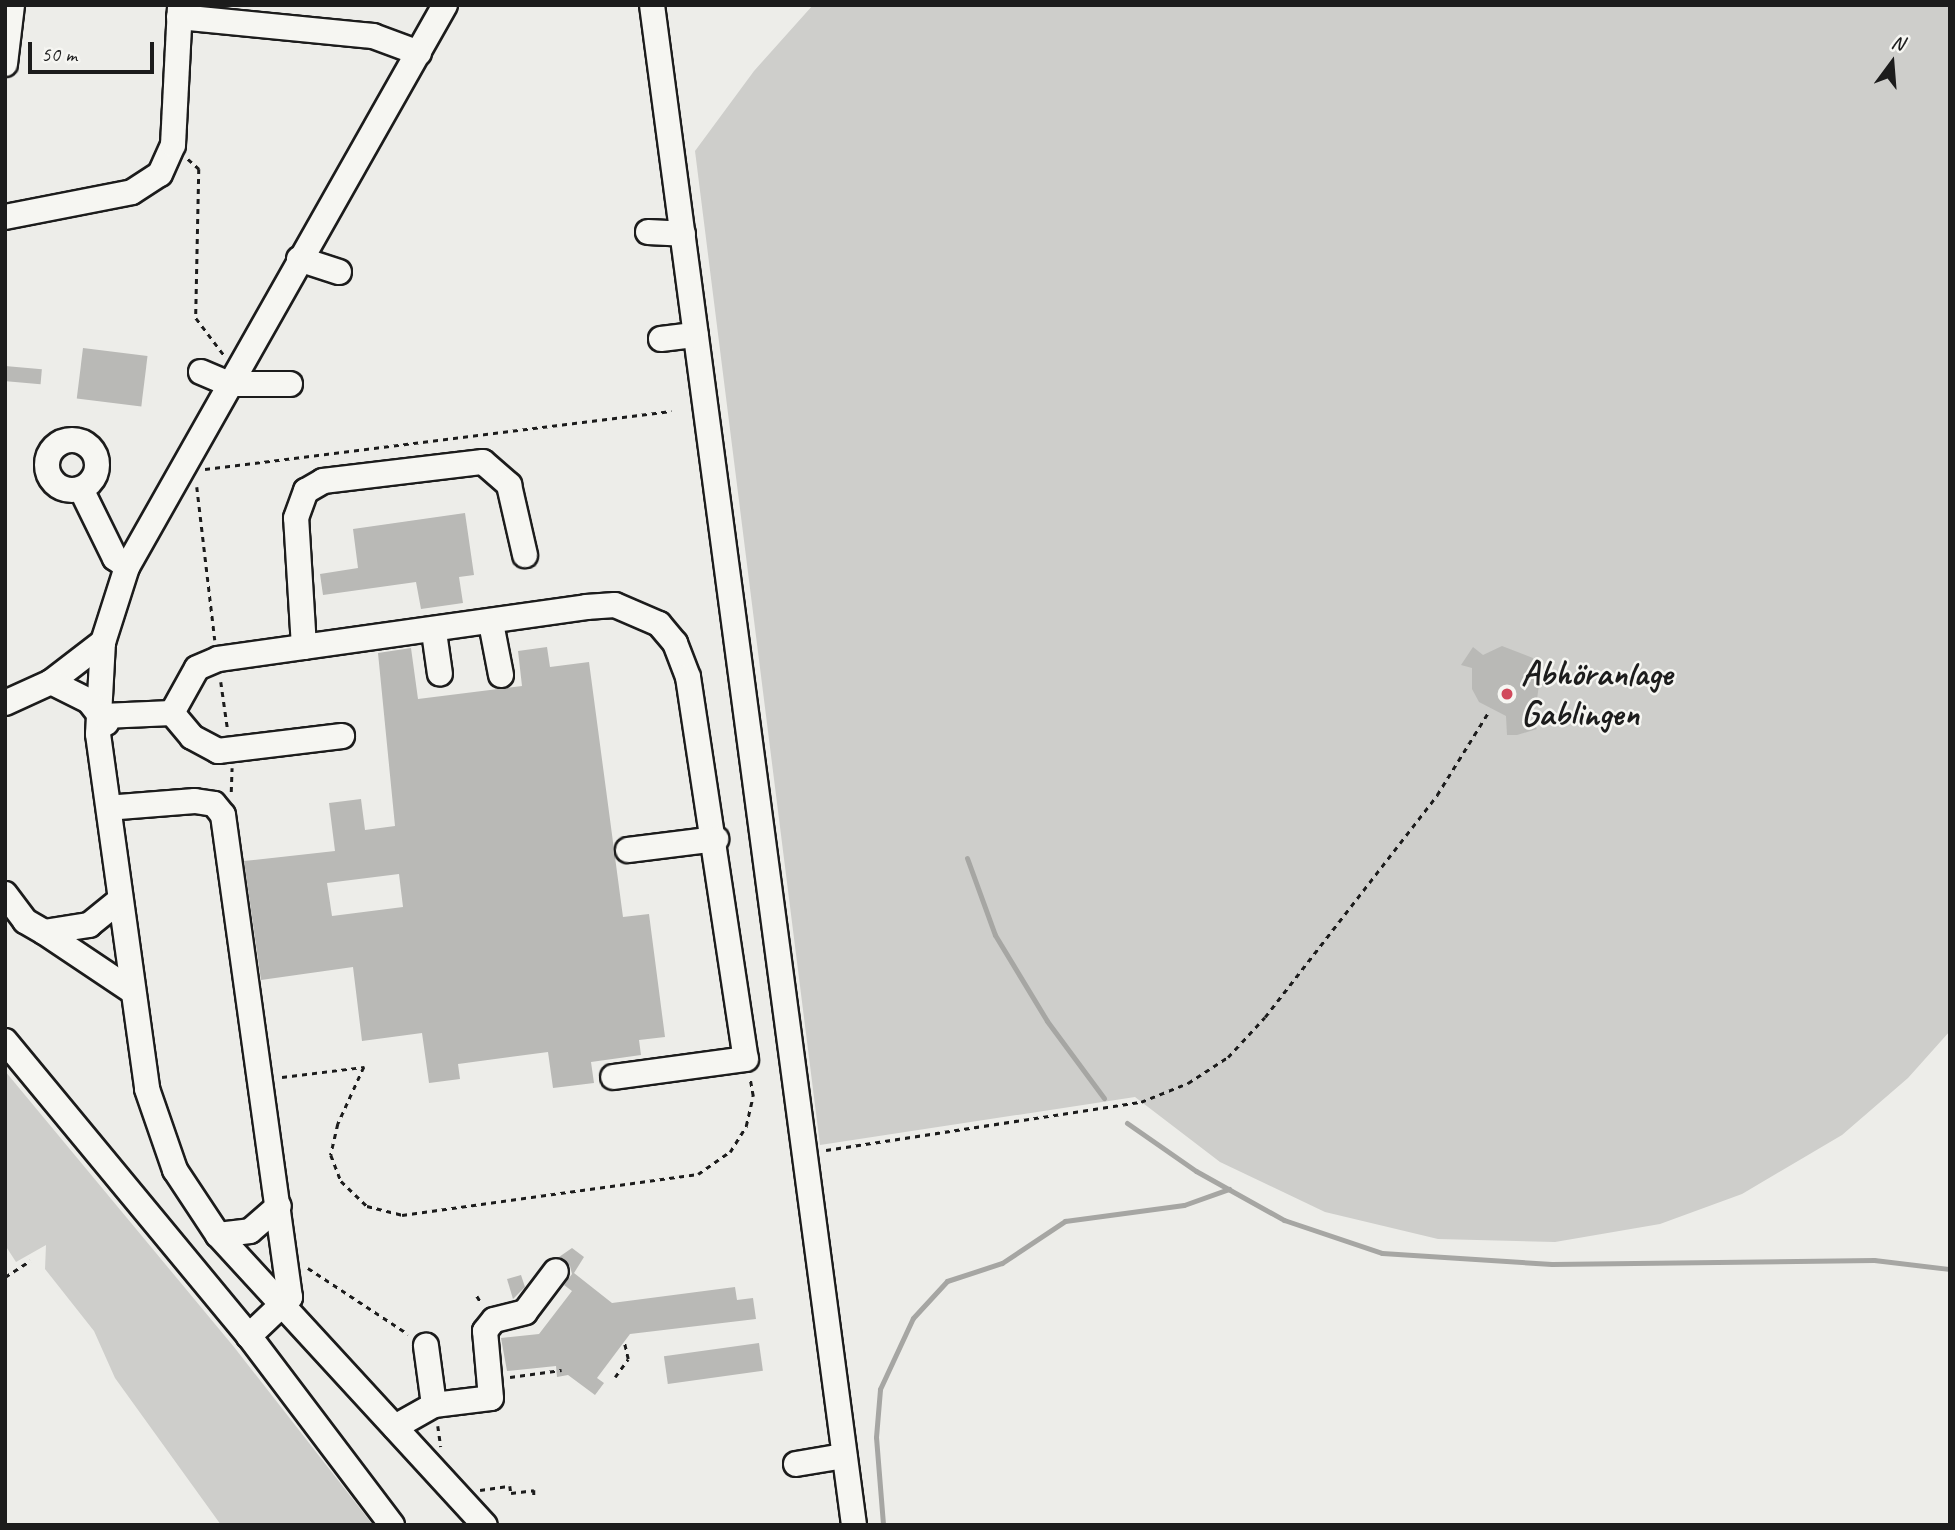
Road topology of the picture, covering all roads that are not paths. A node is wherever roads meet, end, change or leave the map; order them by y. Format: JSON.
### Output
{"nodes":[{"id":1,"x":12,"y":5,"type":"edge"},
{"id":2,"x":444,"y":5,"type":"edge"},
{"id":3,"x":652,"y":5,"type":"edge"},
{"id":4,"x":180,"y":11,"type":"edge"},
{"id":5,"x":419,"y":54,"type":"junction"},
{"id":6,"x":5,"y":64,"type":"edge"},
{"id":7,"x":5,"y":217,"type":"edge"},
{"id":8,"x":648,"y":233,"type":"dead end"},
{"id":9,"x":683,"y":233,"type":"junction"},
{"id":10,"x":299,"y":259,"type":"junction"},
{"id":11,"x":339,"y":272,"type":"dead end"},
{"id":12,"x":696,"y":335,"type":"junction"},
{"id":13,"x":661,"y":339,"type":"dead end"},
{"id":14,"x":201,"y":372,"type":"dead end"},
{"id":15,"x":233,"y":378,"type":"junction"},
{"id":16,"x":290,"y":384,"type":"dead end"},
{"id":17,"x":81,"y":489,"type":"dead end"},
{"id":18,"x":525,"y":555,"type":"dead end"},
{"id":19,"x":127,"y":567,"type":"junction"},
{"id":20,"x":491,"y":623,"type":"junction"},
{"id":21,"x":434,"y":632,"type":"junction"},
{"id":22,"x":103,"y":642,"type":"junction"},
{"id":23,"x":304,"y":647,"type":"junction"},
{"id":24,"x":440,"y":674,"type":"dead end"},
{"id":25,"x":500,"y":676,"type":"dead end"},
{"id":26,"x":51,"y":682,"type":"junction"},
{"id":27,"x":5,"y":703,"type":"edge"},
{"id":28,"x":172,"y":713,"type":"junction"},
{"id":29,"x":103,"y":716,"type":"junction"},
{"id":30,"x":342,"y":736,"type":"dead end"},
{"id":31,"x":119,"y":807,"type":"junction"},
{"id":32,"x":716,"y":839,"type":"junction"},
{"id":33,"x":628,"y":850,"type":"dead end"},
{"id":34,"x":5,"y":894,"type":"edge"},
{"id":35,"x":119,"y":901,"type":"junction"},
{"id":36,"x":44,"y":932,"type":"junction"},
{"id":37,"x":132,"y":991,"type":"junction"},
{"id":38,"x":5,"y":1041,"type":"edge"},
{"id":39,"x":613,"y":1077,"type":"dead end"},
{"id":40,"x":279,"y":1206,"type":"junction"},
{"id":41,"x":198,"y":1209,"type":"junction"},
{"id":42,"x":218,"y":1235,"type":"junction"},
{"id":43,"x":543,"y":1279,"type":"dead end"},
{"id":44,"x":282,"y":1307,"type":"junction"},
{"id":45,"x":249,"y":1336,"type":"junction"},
{"id":46,"x":426,"y":1346,"type":"road end"},
{"id":47,"x":434,"y":1405,"type":"junction"},
{"id":48,"x":395,"y":1427,"type":"junction"},
{"id":49,"x":844,"y":1456,"type":"junction"},
{"id":50,"x":796,"y":1464,"type":"dead end"},
{"id":51,"x":392,"y":1525,"type":"edge"},
{"id":52,"x":485,"y":1525,"type":"edge"},
{"id":53,"x":854,"y":1525,"type":"edge"}],
"edges":[{"from":1,"to":6,"type":"lane"},
{"from":2,"to":5,"type":"lane"},
{"from":3,"to":9,"type":"lane"},
{"from":4,"to":5,"type":"lane"},
{"from":4,"to":7,"type":"lane"},
{"from":5,"to":10,"type":"lane"},
{"from":8,"to":9,"type":"lane"},
{"from":9,"to":12,"type":"lane"},
{"from":10,"to":11,"type":"lane"},
{"from":10,"to":15,"type":"lane"},
{"from":12,"to":13,"type":"lane"},
{"from":12,"to":49,"type":"lane"},
{"from":14,"to":15,"type":"lane"},
{"from":15,"to":16,"type":"lane"},
{"from":15,"to":19,"type":"lane"},
{"from":17,"to":19,"type":"lane"},
{"from":18,"to":23,"type":"lane"},
{"from":19,"to":22,"type":"lane"},
{"from":20,"to":21,"type":"lane"},
{"from":20,"to":25,"type":"lane"},
{"from":20,"to":32,"type":"lane"},
{"from":21,"to":23,"type":"lane"},
{"from":21,"to":24,"type":"lane"},
{"from":22,"to":26,"type":"lane"},
{"from":22,"to":29,"type":"lane"},
{"from":23,"to":28,"type":"lane"},
{"from":26,"to":27,"type":"lane"},
{"from":26,"to":29,"type":"lane"},
{"from":28,"to":29,"type":"lane"},
{"from":28,"to":30,"type":"lane"},
{"from":29,"to":31,"type":"lane"},
{"from":29,"to":35,"type":"lane"},
{"from":31,"to":40,"type":"lane"},
{"from":31,"to":41,"type":"lane"},
{"from":32,"to":33,"type":"lane"},
{"from":32,"to":39,"type":"lane"},
{"from":34,"to":36,"type":"lane"},
{"from":35,"to":36,"type":"lane"},
{"from":35,"to":37,"type":"lane"},
{"from":36,"to":37,"type":"lane"},
{"from":37,"to":41,"type":"lane"},
{"from":38,"to":45,"type":"lane"},
{"from":40,"to":42,"type":"lane"},
{"from":40,"to":44,"type":"lane"},
{"from":41,"to":42,"type":"lane"},
{"from":42,"to":44,"type":"lane"},
{"from":43,"to":47,"type":"lane"},
{"from":44,"to":45,"type":"lane"},
{"from":44,"to":48,"type":"lane"},
{"from":45,"to":51,"type":"lane"},
{"from":46,"to":47,"type":"lane"},
{"from":47,"to":48,"type":"lane"},
{"from":48,"to":52,"type":"lane"},
{"from":49,"to":50,"type":"lane"},
{"from":49,"to":53,"type":"lane"}]}
